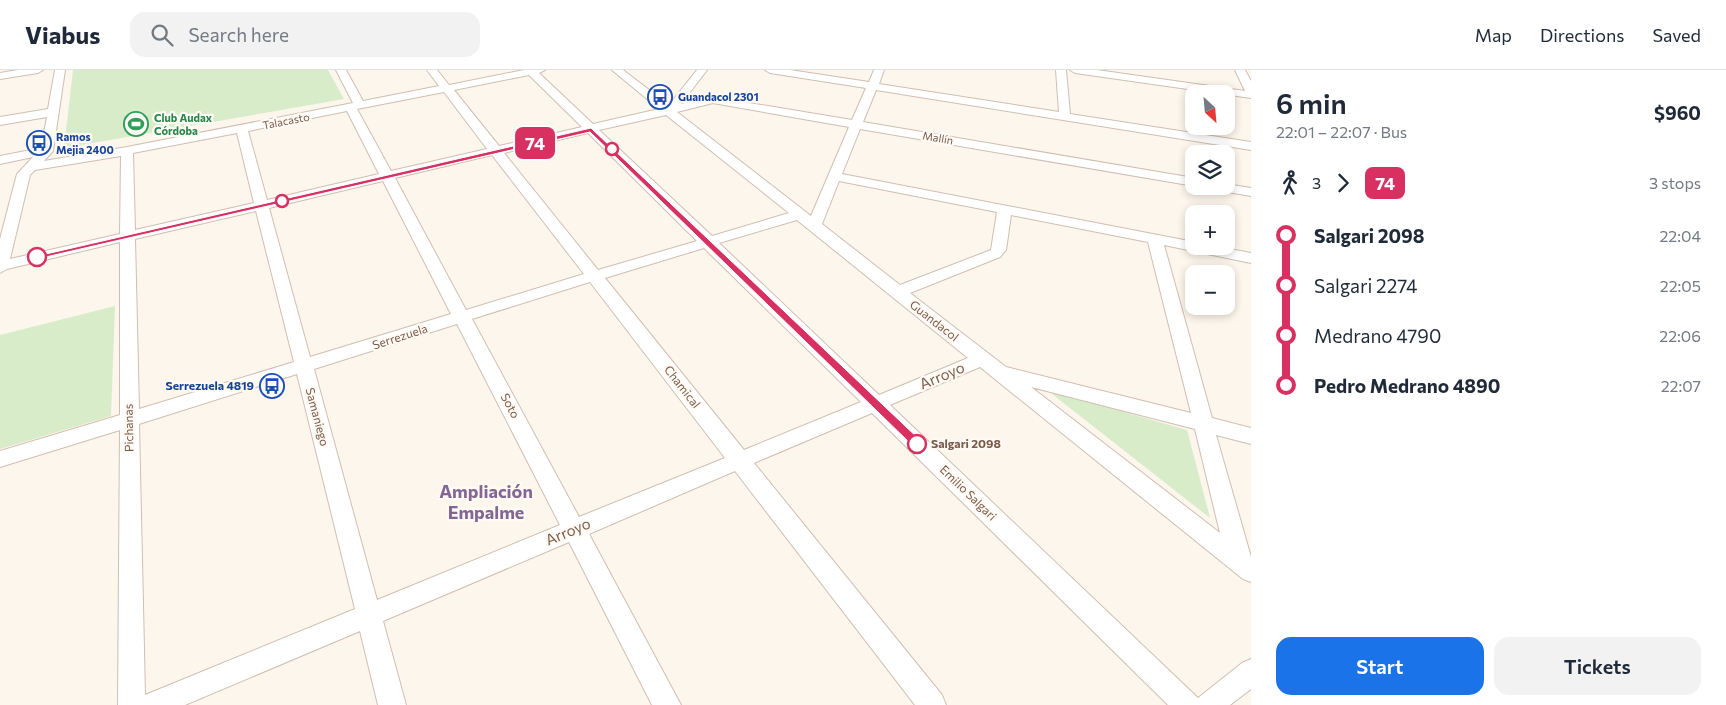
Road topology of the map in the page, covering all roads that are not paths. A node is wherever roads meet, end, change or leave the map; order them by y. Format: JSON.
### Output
{"nodes":[{"id":1,"x":38,"y":70,"type":"edge"},
{"id":2,"x":60,"y":70,"type":"edge"},
{"id":3,"x":341,"y":70,"type":"edge"},
{"id":4,"x":432,"y":70,"type":"edge"},
{"id":5,"x":617,"y":70,"type":"edge"},
{"id":6,"x":702,"y":70,"type":"edge"},
{"id":7,"x":770,"y":70,"type":"edge"},
{"id":8,"x":879,"y":70,"type":"edge"},
{"id":9,"x":1061,"y":70,"type":"edge"},
{"id":10,"x":1075,"y":70,"type":"edge"},
{"id":11,"x":1240,"y":70,"type":"edge"},
{"id":12,"x":536,"y":71,"type":"edge"},
{"id":13,"x":0,"y":76,"type":"edge"},
{"id":14,"x":872,"y":86,"type":"junction"},
{"id":15,"x":447,"y":89,"type":"junction"},
{"id":16,"x":1251,"y":93,"type":"edge"},
{"id":17,"x":683,"y":95,"type":"junction"},
{"id":18,"x":714,"y":100,"type":"junction"},
{"id":19,"x":356,"y":107,"type":"junction"},
{"id":20,"x":53,"y":112,"type":"junction"},
{"id":21,"x":670,"y":112,"type":"junction"},
{"id":22,"x":1065,"y":117,"type":"junction"},
{"id":23,"x":0,"y":121,"type":"edge"},
{"id":24,"x":856,"y":124,"type":"junction"},
{"id":25,"x":242,"y":129,"type":"junction"},
{"id":26,"x":591,"y":130,"type":"junction"},
{"id":27,"x":1251,"y":146,"type":"edge"},
{"id":28,"x":127,"y":151,"type":"junction"},
{"id":29,"x":47,"y":152,"type":"junction"},
{"id":30,"x":496,"y":152,"type":"junction"},
{"id":31,"x":0,"y":160,"type":"edge"},
{"id":32,"x":32,"y":167,"type":"junction"},
{"id":33,"x":388,"y":176,"type":"junction"},
{"id":34,"x":835,"y":176,"type":"junction"},
{"id":35,"x":1185,"y":180,"type":"edge"},
{"id":36,"x":1235,"y":189,"type":"edge"},
{"id":37,"x":1251,"y":192,"type":"edge"},
{"id":38,"x":262,"y":205,"type":"junction"},
{"id":39,"x":1005,"y":209,"type":"junction"},
{"id":40,"x":800,"y":215,"type":"junction"},
{"id":41,"x":814,"y":226,"type":"junction"},
{"id":42,"x":127,"y":236,"type":"junction"},
{"id":43,"x":1156,"y":239,"type":"junction"},
{"id":44,"x":708,"y":242,"type":"junction"},
{"id":45,"x":1251,"y":258,"type":"edge"},
{"id":46,"x":0,"y":266,"type":"edge"},
{"id":47,"x":594,"y":276,"type":"junction"},
{"id":48,"x":897,"y":292,"type":"junction"},
{"id":49,"x":463,"y":317,"type":"junction"},
{"id":50,"x":990,"y":365,"type":"junction"},
{"id":51,"x":304,"y":367,"type":"junction"},
{"id":52,"x":876,"y":404,"type":"junction"},
{"id":53,"x":129,"y":421,"type":"junction"},
{"id":54,"x":1204,"y":424,"type":"junction"},
{"id":55,"x":1251,"y":436,"type":"edge"},
{"id":56,"x":0,"y":460,"type":"edge"},
{"id":57,"x":739,"y":460,"type":"junction"},
{"id":58,"x":574,"y":529,"type":"junction"},
{"id":59,"x":1245,"y":566,"type":"edge"},
{"id":60,"x":369,"y":615,"type":"junction"},
{"id":61,"x":1251,"y":672,"type":"edge"},
{"id":62,"x":132,"y":705,"type":"edge"},
{"id":63,"x":153,"y":705,"type":"edge"},
{"id":64,"x":392,"y":705,"type":"edge"},
{"id":65,"x":668,"y":705,"type":"edge"},
{"id":66,"x":932,"y":705,"type":"edge"},
{"id":67,"x":1187,"y":705,"type":"edge"},
{"id":68,"x":1208,"y":705,"type":"edge"}],
"edges":[{"from":1,"to":13,"type":"street"},
{"from":2,"to":20,"type":"street"},
{"from":3,"to":19,"type":"street","name":"Soto"},
{"from":4,"to":15,"type":"street","name":"Chamical"},
{"from":5,"to":21,"type":"street","name":"Guandacol"},
{"from":6,"to":17,"type":"street"},
{"from":7,"to":14,"type":"street"},
{"from":8,"to":14,"type":"street"},
{"from":9,"to":22,"type":"street"},
{"from":10,"to":16,"type":"street"},
{"from":11,"to":16,"type":"street"},
{"from":12,"to":15,"type":"street","name":"Talacasto"},
{"from":12,"to":26,"type":"street","name":"Emilio Salgari"},
{"from":14,"to":22,"type":"street"},
{"from":14,"to":24,"type":"street"},
{"from":15,"to":19,"type":"street","name":"Talacasto"},
{"from":15,"to":30,"type":"street","name":"Chamical"},
{"from":17,"to":18,"type":"street","name":"Mallín"},
{"from":17,"to":21,"type":"street"},
{"from":18,"to":21,"type":"street"},
{"from":18,"to":24,"type":"street","name":"Mallín"},
{"from":19,"to":25,"type":"street","name":"Talacasto"},
{"from":19,"to":33,"type":"street","name":"Soto"},
{"from":20,"to":23,"type":"street"},
{"from":20,"to":29,"type":"street"},
{"from":21,"to":26,"type":"street"},
{"from":21,"to":40,"type":"street","name":"Guandacol"},
{"from":22,"to":27,"type":"street"},
{"from":24,"to":34,"type":"street"},
{"from":24,"to":35,"type":"street","name":"Mallín"},
{"from":25,"to":28,"type":"street","name":"Talacasto"},
{"from":25,"to":38,"type":"street","name":"Samaniego"},
{"from":26,"to":30,"type":"street"},
{"from":26,"to":44,"type":"street","name":"Emilio Salgari"},
{"from":28,"to":32,"type":"street","name":"Talacasto"},
{"from":28,"to":42,"type":"street","name":"Pichanas"},
{"from":29,"to":31,"type":"street"},
{"from":29,"to":32,"type":"street"},
{"from":30,"to":33,"type":"street"},
{"from":30,"to":47,"type":"street","name":"Chamical"},
{"from":32,"to":46,"type":"street"},
{"from":33,"to":38,"type":"street"},
{"from":33,"to":49,"type":"street","name":"Soto"},
{"from":34,"to":39,"type":"street"},
{"from":34,"to":41,"type":"street"},
{"from":36,"to":37,"type":"street"},
{"from":38,"to":42,"type":"street"},
{"from":38,"to":51,"type":"street","name":"Samaniego"},
{"from":39,"to":43,"type":"street"},
{"from":39,"to":48,"type":"street"},
{"from":40,"to":41,"type":"street","name":"Guandacol"},
{"from":40,"to":44,"type":"street","name":"Serrezuela"},
{"from":41,"to":48,"type":"street","name":"Guandacol"},
{"from":42,"to":46,"type":"street"},
{"from":42,"to":53,"type":"street","name":"Pichanas"},
{"from":43,"to":45,"type":"street"},
{"from":43,"to":54,"type":"street"},
{"from":44,"to":47,"type":"street","name":"Serrezuela"},
{"from":44,"to":52,"type":"street","name":"Emilio Salgari"},
{"from":47,"to":49,"type":"street","name":"Serrezuela"},
{"from":47,"to":57,"type":"street","name":"Chamical"},
{"from":48,"to":50,"type":"street","name":"Guandacol"},
{"from":49,"to":51,"type":"street","name":"Serrezuela"},
{"from":49,"to":58,"type":"street","name":"Soto"},
{"from":50,"to":52,"type":"street","name":"Arroyo"},
{"from":50,"to":54,"type":"street"},
{"from":50,"to":59,"type":"street","name":"Guandacol"},
{"from":51,"to":53,"type":"street","name":"Serrezuela"},
{"from":51,"to":60,"type":"street","name":"Samaniego"},
{"from":52,"to":57,"type":"street","name":"Arroyo"},
{"from":52,"to":67,"type":"street","name":"Emilio Salgari"},
{"from":53,"to":56,"type":"street","name":"Serrezuela"},
{"from":53,"to":62,"type":"street","name":"Pichanas"},
{"from":54,"to":55,"type":"street"},
{"from":54,"to":59,"type":"street"},
{"from":57,"to":58,"type":"street","name":"Arroyo"},
{"from":57,"to":66,"type":"street","name":"Chamical"},
{"from":58,"to":60,"type":"street","name":"Arroyo"},
{"from":58,"to":65,"type":"street","name":"Soto"},
{"from":60,"to":63,"type":"street","name":"Arroyo"},
{"from":60,"to":64,"type":"street","name":"Samaniego"},
{"from":61,"to":68,"type":"street"}]}
